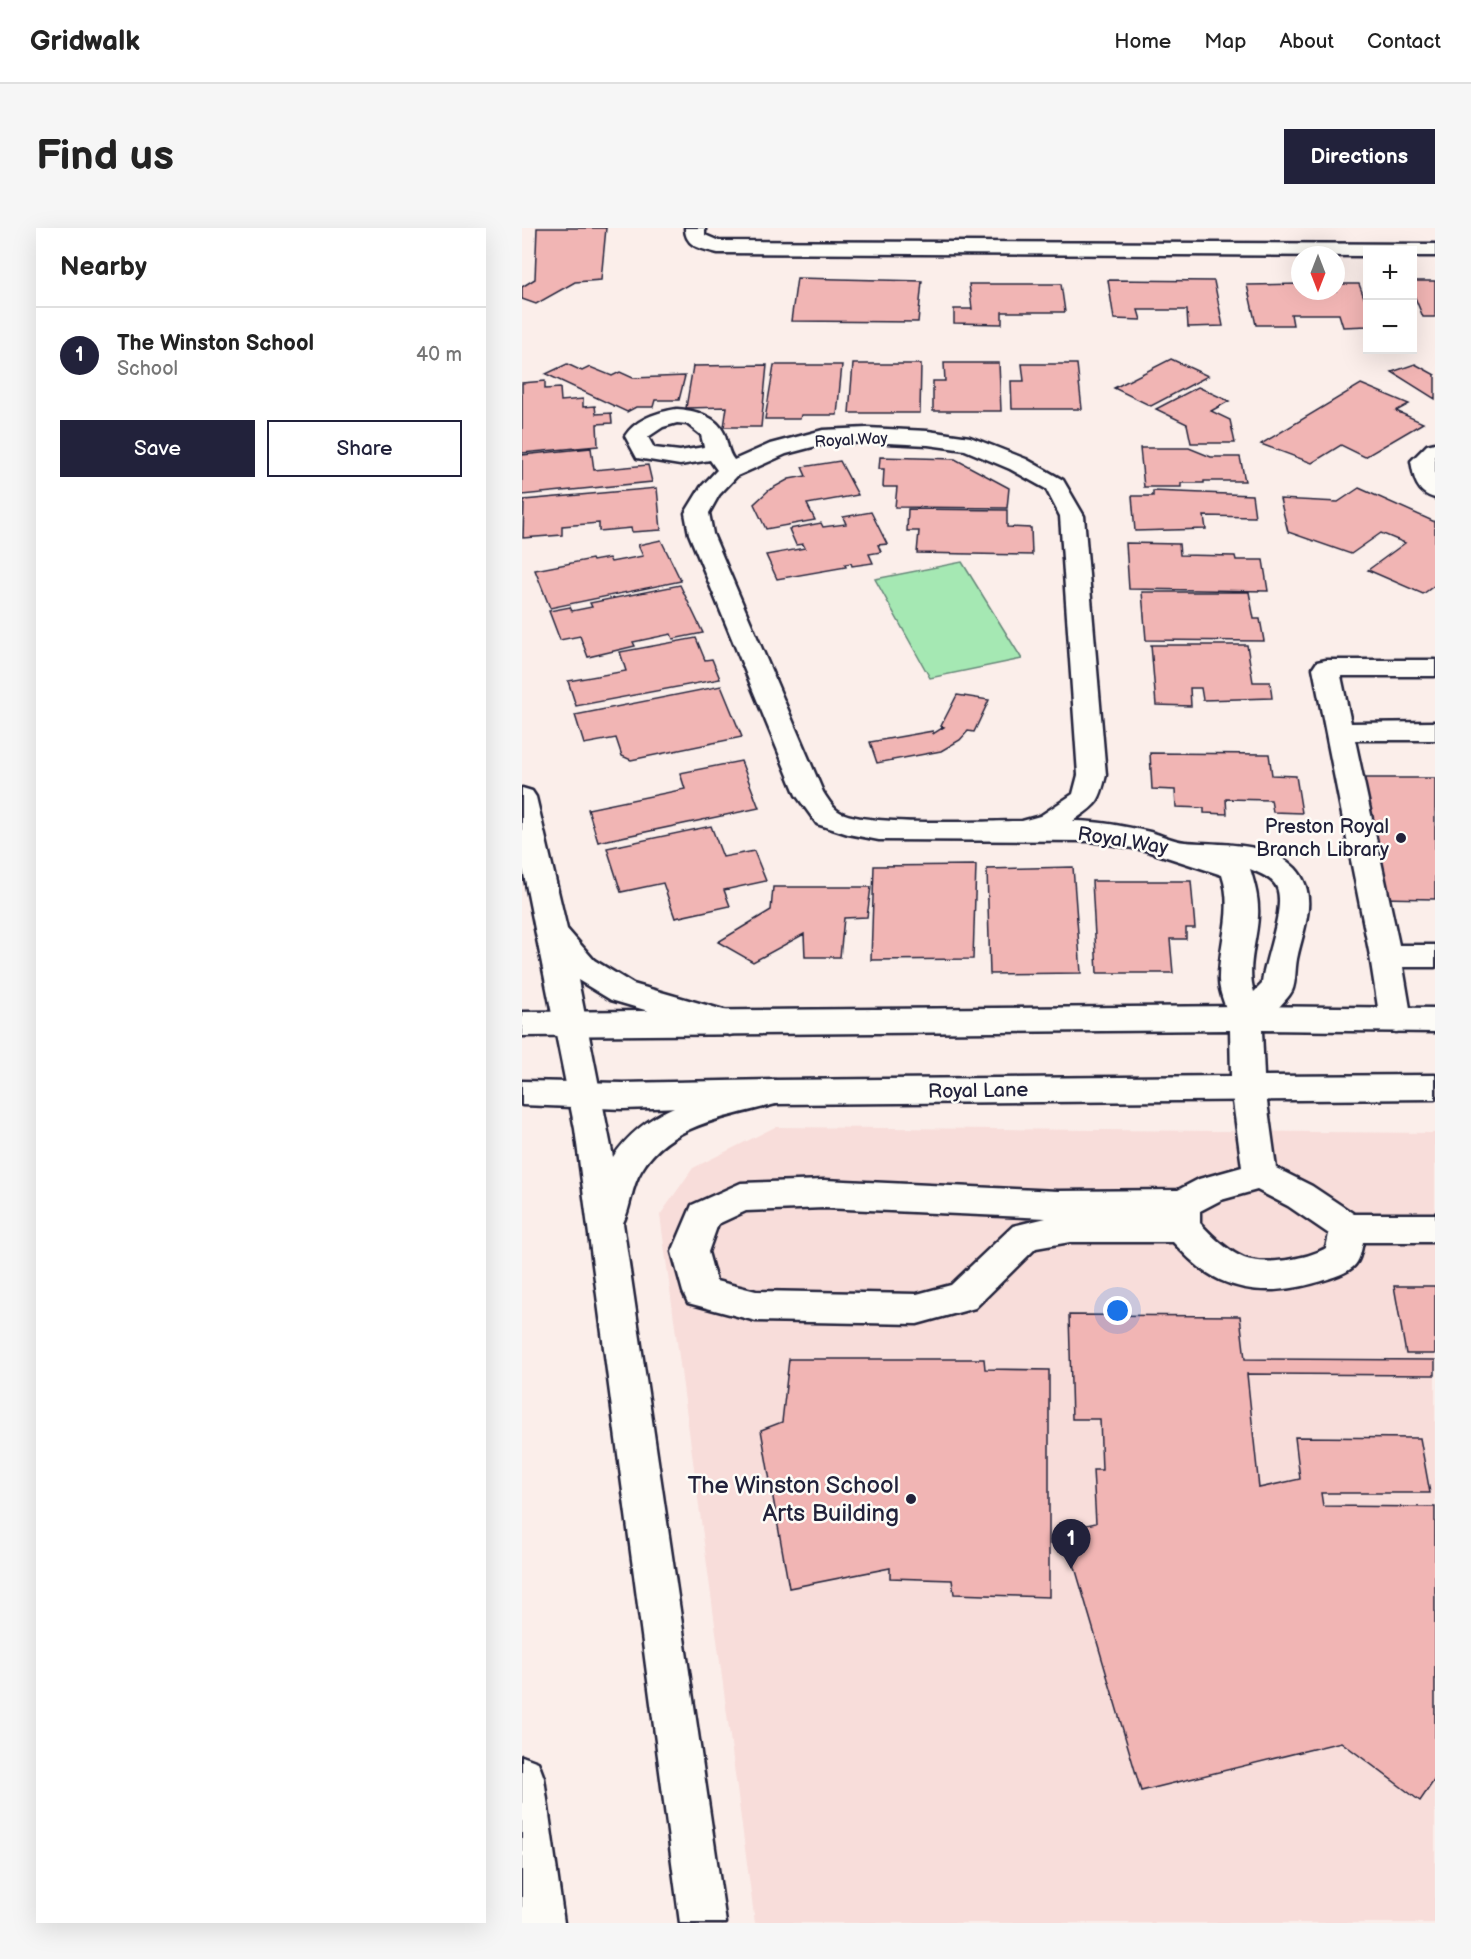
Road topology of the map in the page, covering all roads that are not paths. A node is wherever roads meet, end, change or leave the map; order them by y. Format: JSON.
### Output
{"nodes":[{"id":1,"x":695,"y":228,"type":"edge"},
{"id":2,"x":1435,"y":250,"type":"edge"},
{"id":3,"x":1435,"y":450,"type":"edge"},
{"id":4,"x":1435,"y":491,"type":"edge"},
{"id":5,"x":1435,"y":668,"type":"edge"},
{"id":6,"x":1435,"y":731,"type":"edge"},
{"id":7,"x":1339,"y":732,"type":"junction"},
{"id":8,"x":522,"y":797,"type":"edge"},
{"id":9,"x":1023,"y":831,"type":"junction"},
{"id":10,"x":1187,"y":851,"type":"junction"},
{"id":11,"x":551,"y":932,"type":"junction"},
{"id":12,"x":1386,"y":956,"type":"junction"},
{"id":13,"x":1435,"y":956,"type":"edge"},
{"id":14,"x":1246,"y":1018,"type":"junction"},
{"id":15,"x":1396,"y":1020,"type":"junction"},
{"id":16,"x":1435,"y":1020,"type":"edge"},
{"id":17,"x":572,"y":1023,"type":"junction"},
{"id":18,"x":730,"y":1023,"type":"junction"},
{"id":19,"x":522,"y":1024,"type":"edge"},
{"id":20,"x":1248,"y":1087,"type":"junction"},
{"id":21,"x":1435,"y":1087,"type":"edge"},
{"id":22,"x":774,"y":1092,"type":"junction"},
{"id":23,"x":522,"y":1093,"type":"edge"},
{"id":24,"x":586,"y":1094,"type":"junction"},
{"id":25,"x":1260,"y":1176,"type":"junction"},
{"id":26,"x":1182,"y":1216,"type":"junction"},
{"id":27,"x":606,"y":1224,"type":"junction"},
{"id":28,"x":1348,"y":1228,"type":"junction"},
{"id":29,"x":1435,"y":1228,"type":"edge"},
{"id":30,"x":522,"y":1778,"type":"edge"},
{"id":31,"x":541,"y":1923,"type":"edge"},
{"id":32,"x":703,"y":1923,"type":"edge"}],
"edges":[{"from":1,"to":2,"type":"main road"},
{"from":3,"to":4,"type":"main road"},
{"from":5,"to":7,"type":"main road"},
{"from":6,"to":7,"type":"main road"},
{"from":7,"to":12,"type":"main road"},
{"from":8,"to":11,"type":"main road"},
{"from":9,"to":9,"type":"main road","name":"Royal Way"},
{"from":9,"to":10,"type":"main road","name":"Royal Way"},
{"from":10,"to":14,"type":"main road","name":"Royal Way"},
{"from":10,"to":14,"type":"main road","name":"Royal Way"},
{"from":11,"to":17,"type":"main road"},
{"from":11,"to":18,"type":"main road"},
{"from":12,"to":13,"type":"main road"},
{"from":12,"to":15,"type":"main road"},
{"from":14,"to":15,"type":"main road"},
{"from":14,"to":18,"type":"main road"},
{"from":14,"to":20,"type":"main road"},
{"from":15,"to":16,"type":"main road"},
{"from":17,"to":18,"type":"main road"},
{"from":17,"to":19,"type":"main road"},
{"from":17,"to":24,"type":"main road"},
{"from":20,"to":21,"type":"main road","name":"Royal Lane"},
{"from":20,"to":22,"type":"main road","name":"Royal Lane"},
{"from":20,"to":25,"type":"main road"},
{"from":22,"to":24,"type":"main road","name":"Royal Lane"},
{"from":22,"to":27,"type":"main road"},
{"from":23,"to":24,"type":"main road","name":"Royal Lane"},
{"from":24,"to":27,"type":"main road"},
{"from":25,"to":26,"type":"main road"},
{"from":25,"to":28,"type":"main road"},
{"from":26,"to":26,"type":"main road"},
{"from":26,"to":28,"type":"main road"},
{"from":27,"to":32,"type":"main road"},
{"from":28,"to":29,"type":"main road"},
{"from":30,"to":31,"type":"main road"}]}
